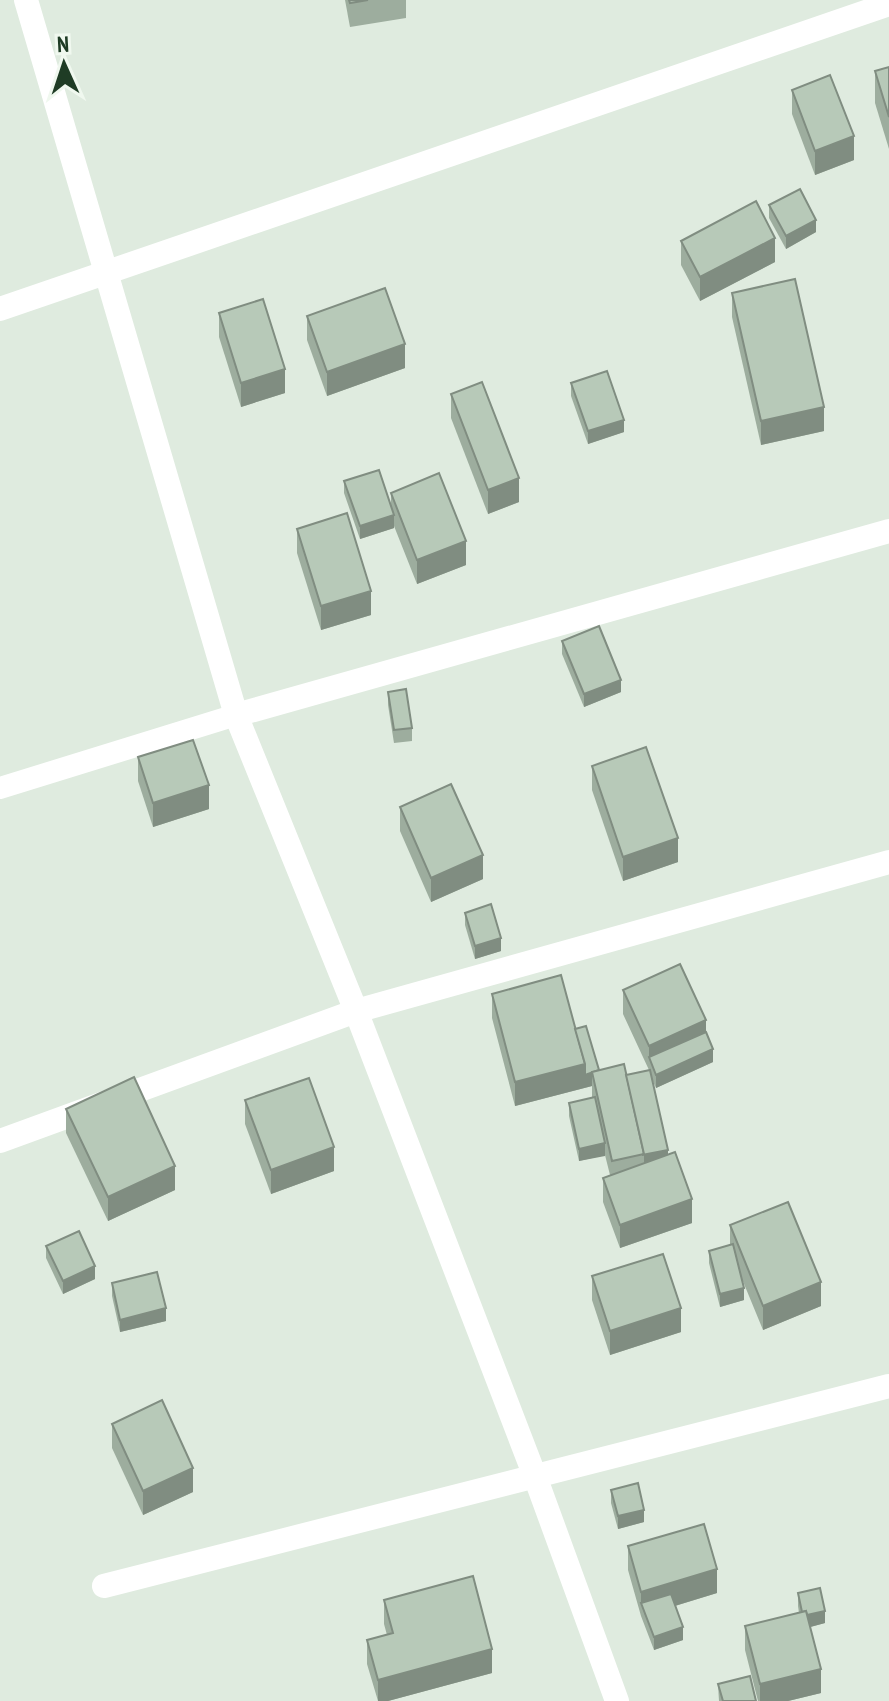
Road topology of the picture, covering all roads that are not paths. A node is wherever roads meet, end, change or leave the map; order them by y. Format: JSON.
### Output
{"nodes":[{"id":1,"x":26,"y":0,"type":"edge"},
{"id":2,"x":889,"y":4,"type":"edge"},
{"id":3,"x":106,"y":270,"type":"junction"},
{"id":4,"x":0,"y":309,"type":"edge"},
{"id":5,"x":889,"y":531,"type":"edge"},
{"id":6,"x":236,"y":715,"type":"junction"},
{"id":7,"x":0,"y":788,"type":"edge"},
{"id":8,"x":889,"y":862,"type":"edge"},
{"id":9,"x":356,"y":1011,"type":"junction"},
{"id":10,"x":0,"y":1141,"type":"edge"},
{"id":11,"x":889,"y":1386,"type":"edge"},
{"id":12,"x":536,"y":1479,"type":"junction"},
{"id":13,"x":104,"y":1586,"type":"dead end"},
{"id":14,"x":617,"y":1701,"type":"edge"}],
"edges":[{"from":1,"to":3,"type":"street"},
{"from":2,"to":3,"type":"street"},
{"from":3,"to":4,"type":"street"},
{"from":3,"to":6,"type":"street"},
{"from":5,"to":6,"type":"street"},
{"from":6,"to":7,"type":"lane"},
{"from":6,"to":9,"type":"street"},
{"from":8,"to":9,"type":"street"},
{"from":9,"to":10,"type":"street"},
{"from":9,"to":12,"type":"street"},
{"from":11,"to":12,"type":"street"},
{"from":12,"to":13,"type":"street"},
{"from":12,"to":14,"type":"street"}]}
